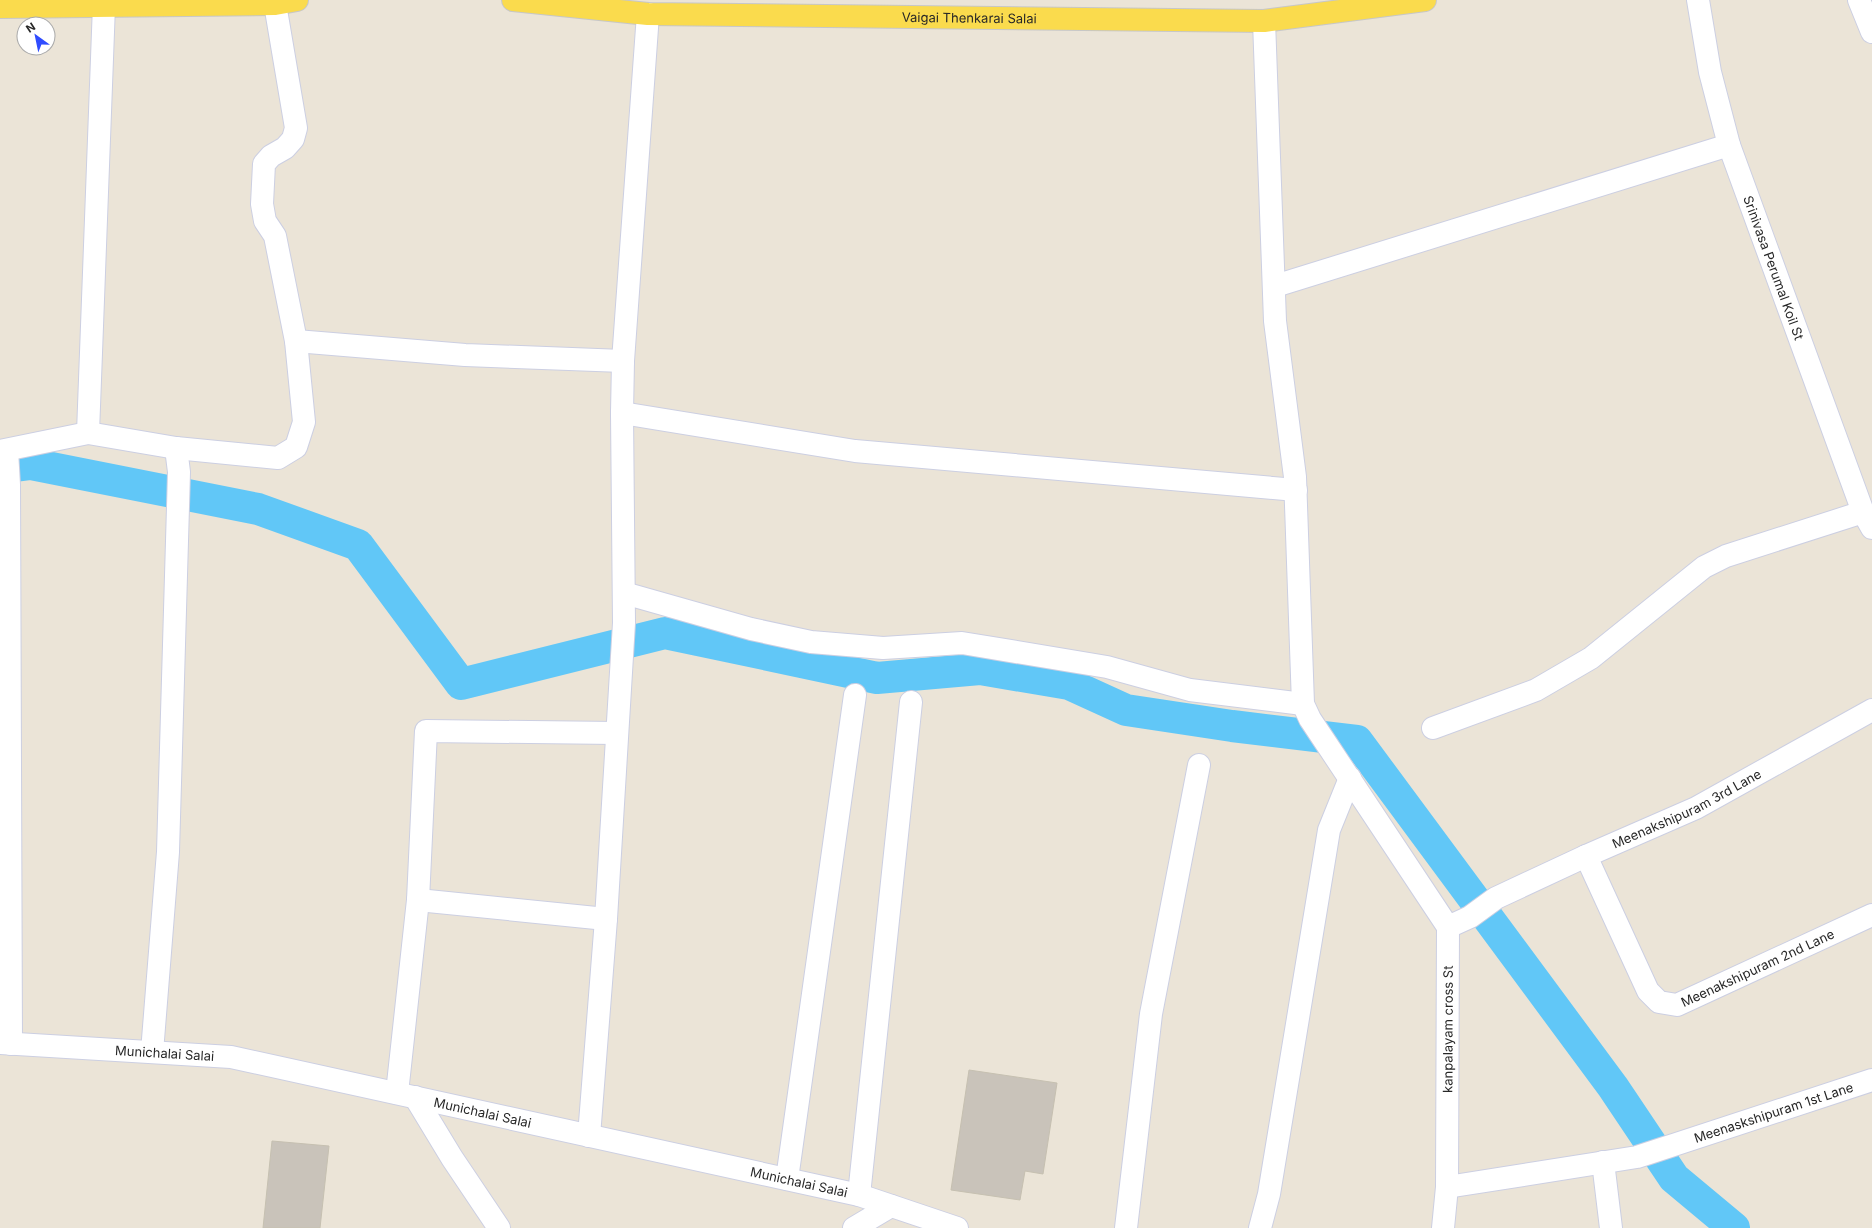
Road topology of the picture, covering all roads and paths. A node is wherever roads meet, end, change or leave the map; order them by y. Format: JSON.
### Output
{"nodes":[{"id":1,"x":297,"y":0,"type":"edge"},
{"id":2,"x":513,"y":0,"type":"edge"},
{"id":3,"x":1426,"y":0,"type":"edge"},
{"id":4,"x":1698,"y":0,"type":"edge"},
{"id":5,"x":1859,"y":0,"type":"edge"},
{"id":6,"x":275,"y":4,"type":"junction"},
{"id":7,"x":104,"y":5,"type":"junction"},
{"id":8,"x":0,"y":7,"type":"edge"},
{"id":9,"x":648,"y":14,"type":"junction"},
{"id":10,"x":1264,"y":21,"type":"junction"},
{"id":11,"x":1872,"y":32,"type":"edge"},
{"id":12,"x":1729,"y":145,"type":"junction"},
{"id":13,"x":1275,"y":286,"type":"junction"},
{"id":14,"x":296,"y":341,"type":"junction"},
{"id":15,"x":623,"y":361,"type":"junction"},
{"id":16,"x":622,"y":413,"type":"junction"},
{"id":17,"x":88,"y":433,"type":"junction"},
{"id":18,"x":176,"y":448,"type":"junction"},
{"id":19,"x":3,"y":451,"type":"edge"},
{"id":20,"x":1296,"y":490,"type":"junction"},
{"id":21,"x":1868,"y":520,"type":"edge"},
{"id":22,"x":624,"y":593,"type":"junction"},
{"id":23,"x":854,"y":695,"type":"dead end"},
{"id":24,"x":911,"y":702,"type":"dead end"},
{"id":25,"x":1872,"y":710,"type":"edge"},
{"id":26,"x":1306,"y":711,"type":"junction"},
{"id":27,"x":1433,"y":728,"type":"dead end"},
{"id":28,"x":617,"y":733,"type":"junction"},
{"id":29,"x":1199,"y":765,"type":"dead end"},
{"id":30,"x":1350,"y":778,"type":"junction"},
{"id":31,"x":1586,"y":856,"type":"junction"},
{"id":32,"x":418,"y":900,"type":"junction"},
{"id":33,"x":1872,"y":915,"type":"edge"},
{"id":34,"x":606,"y":919,"type":"junction"},
{"id":35,"x":1448,"y":927,"type":"junction"},
{"id":36,"x":6,"y":1043,"type":"edge"},
{"id":37,"x":152,"y":1052,"type":"junction"},
{"id":38,"x":1872,"y":1080,"type":"edge"},
{"id":39,"x":406,"y":1095,"type":"junction"},
{"id":40,"x":589,"y":1136,"type":"junction"},
{"id":41,"x":1603,"y":1162,"type":"junction"},
{"id":42,"x":786,"y":1179,"type":"junction"},
{"id":43,"x":1447,"y":1187,"type":"junction"},
{"id":44,"x":859,"y":1195,"type":"junction"},
{"id":45,"x":891,"y":1206,"type":"junction"},
{"id":46,"x":498,"y":1228,"type":"edge"},
{"id":47,"x":854,"y":1228,"type":"edge"},
{"id":48,"x":957,"y":1228,"type":"edge"},
{"id":49,"x":1126,"y":1228,"type":"edge"},
{"id":50,"x":1260,"y":1228,"type":"edge"},
{"id":51,"x":1443,"y":1228,"type":"edge"},
{"id":52,"x":1611,"y":1228,"type":"edge"}],
"edges":[{"from":1,"to":6,"type":"main road"},
{"from":2,"to":9,"type":"main road","name":"Vaigai Thenkarai Salai"},
{"from":3,"to":10,"type":"main road","name":"Vaigai Thenkarai Salai"},
{"from":4,"to":12,"type":"street","name":"Srinivasa Perumal Koil St"},
{"from":5,"to":11,"type":"street"},
{"from":6,"to":7,"type":"main road"},
{"from":6,"to":14,"type":"street"},
{"from":7,"to":8,"type":"main road"},
{"from":7,"to":17,"type":"street"},
{"from":9,"to":10,"type":"main road","name":"Vaigai Thenkarai Salai"},
{"from":9,"to":15,"type":"street"},
{"from":10,"to":13,"type":"street"},
{"from":12,"to":13,"type":"street"},
{"from":12,"to":21,"type":"street","name":"Srinivasa Perumal Koil St"},
{"from":13,"to":20,"type":"street"},
{"from":14,"to":15,"type":"street"},
{"from":14,"to":18,"type":"street"},
{"from":15,"to":16,"type":"street"},
{"from":16,"to":20,"type":"street"},
{"from":16,"to":22,"type":"street"},
{"from":17,"to":18,"type":"street"},
{"from":17,"to":19,"type":"street"},
{"from":18,"to":37,"type":"street"},
{"from":19,"to":36,"type":"street"},
{"from":20,"to":26,"type":"street"},
{"from":21,"to":27,"type":"street"},
{"from":22,"to":26,"type":"street"},
{"from":22,"to":28,"type":"street"},
{"from":23,"to":42,"type":"street"},
{"from":24,"to":44,"type":"street"},
{"from":25,"to":31,"type":"street","name":"Meenakshipuram 3rd Lane"},
{"from":26,"to":30,"type":"street"},
{"from":28,"to":32,"type":"street"},
{"from":28,"to":34,"type":"street"},
{"from":29,"to":49,"type":"street"},
{"from":30,"to":35,"type":"street"},
{"from":30,"to":50,"type":"street"},
{"from":31,"to":33,"type":"street","name":"Meenakshipuram 2nd Lane"},
{"from":31,"to":35,"type":"street","name":"Meenakshipuram 3rd Lane"},
{"from":32,"to":34,"type":"street"},
{"from":32,"to":39,"type":"street"},
{"from":34,"to":40,"type":"street"},
{"from":35,"to":43,"type":"street","name":"kanpalayam cross St"},
{"from":36,"to":37,"type":"street","name":"Munichalai Salai"},
{"from":37,"to":39,"type":"street","name":"Munichalai Salai"},
{"from":38,"to":41,"type":"street","name":"Meenaskshipuram 1st Lane"},
{"from":39,"to":40,"type":"street","name":"Munichalai Salai"},
{"from":39,"to":46,"type":"street"},
{"from":40,"to":42,"type":"street","name":"Munichalai Salai"},
{"from":41,"to":43,"type":"street","name":"Meenaskshipuram 1st Lane"},
{"from":41,"to":52,"type":"street"},
{"from":42,"to":44,"type":"street","name":"Munichalai Salai"},
{"from":43,"to":51,"type":"street","name":"kanpalayam cross St"},
{"from":44,"to":45,"type":"street","name":"Munichalai Salai"},
{"from":45,"to":47,"type":"street"},
{"from":45,"to":48,"type":"street","name":"Munichalai Salai"}]}
